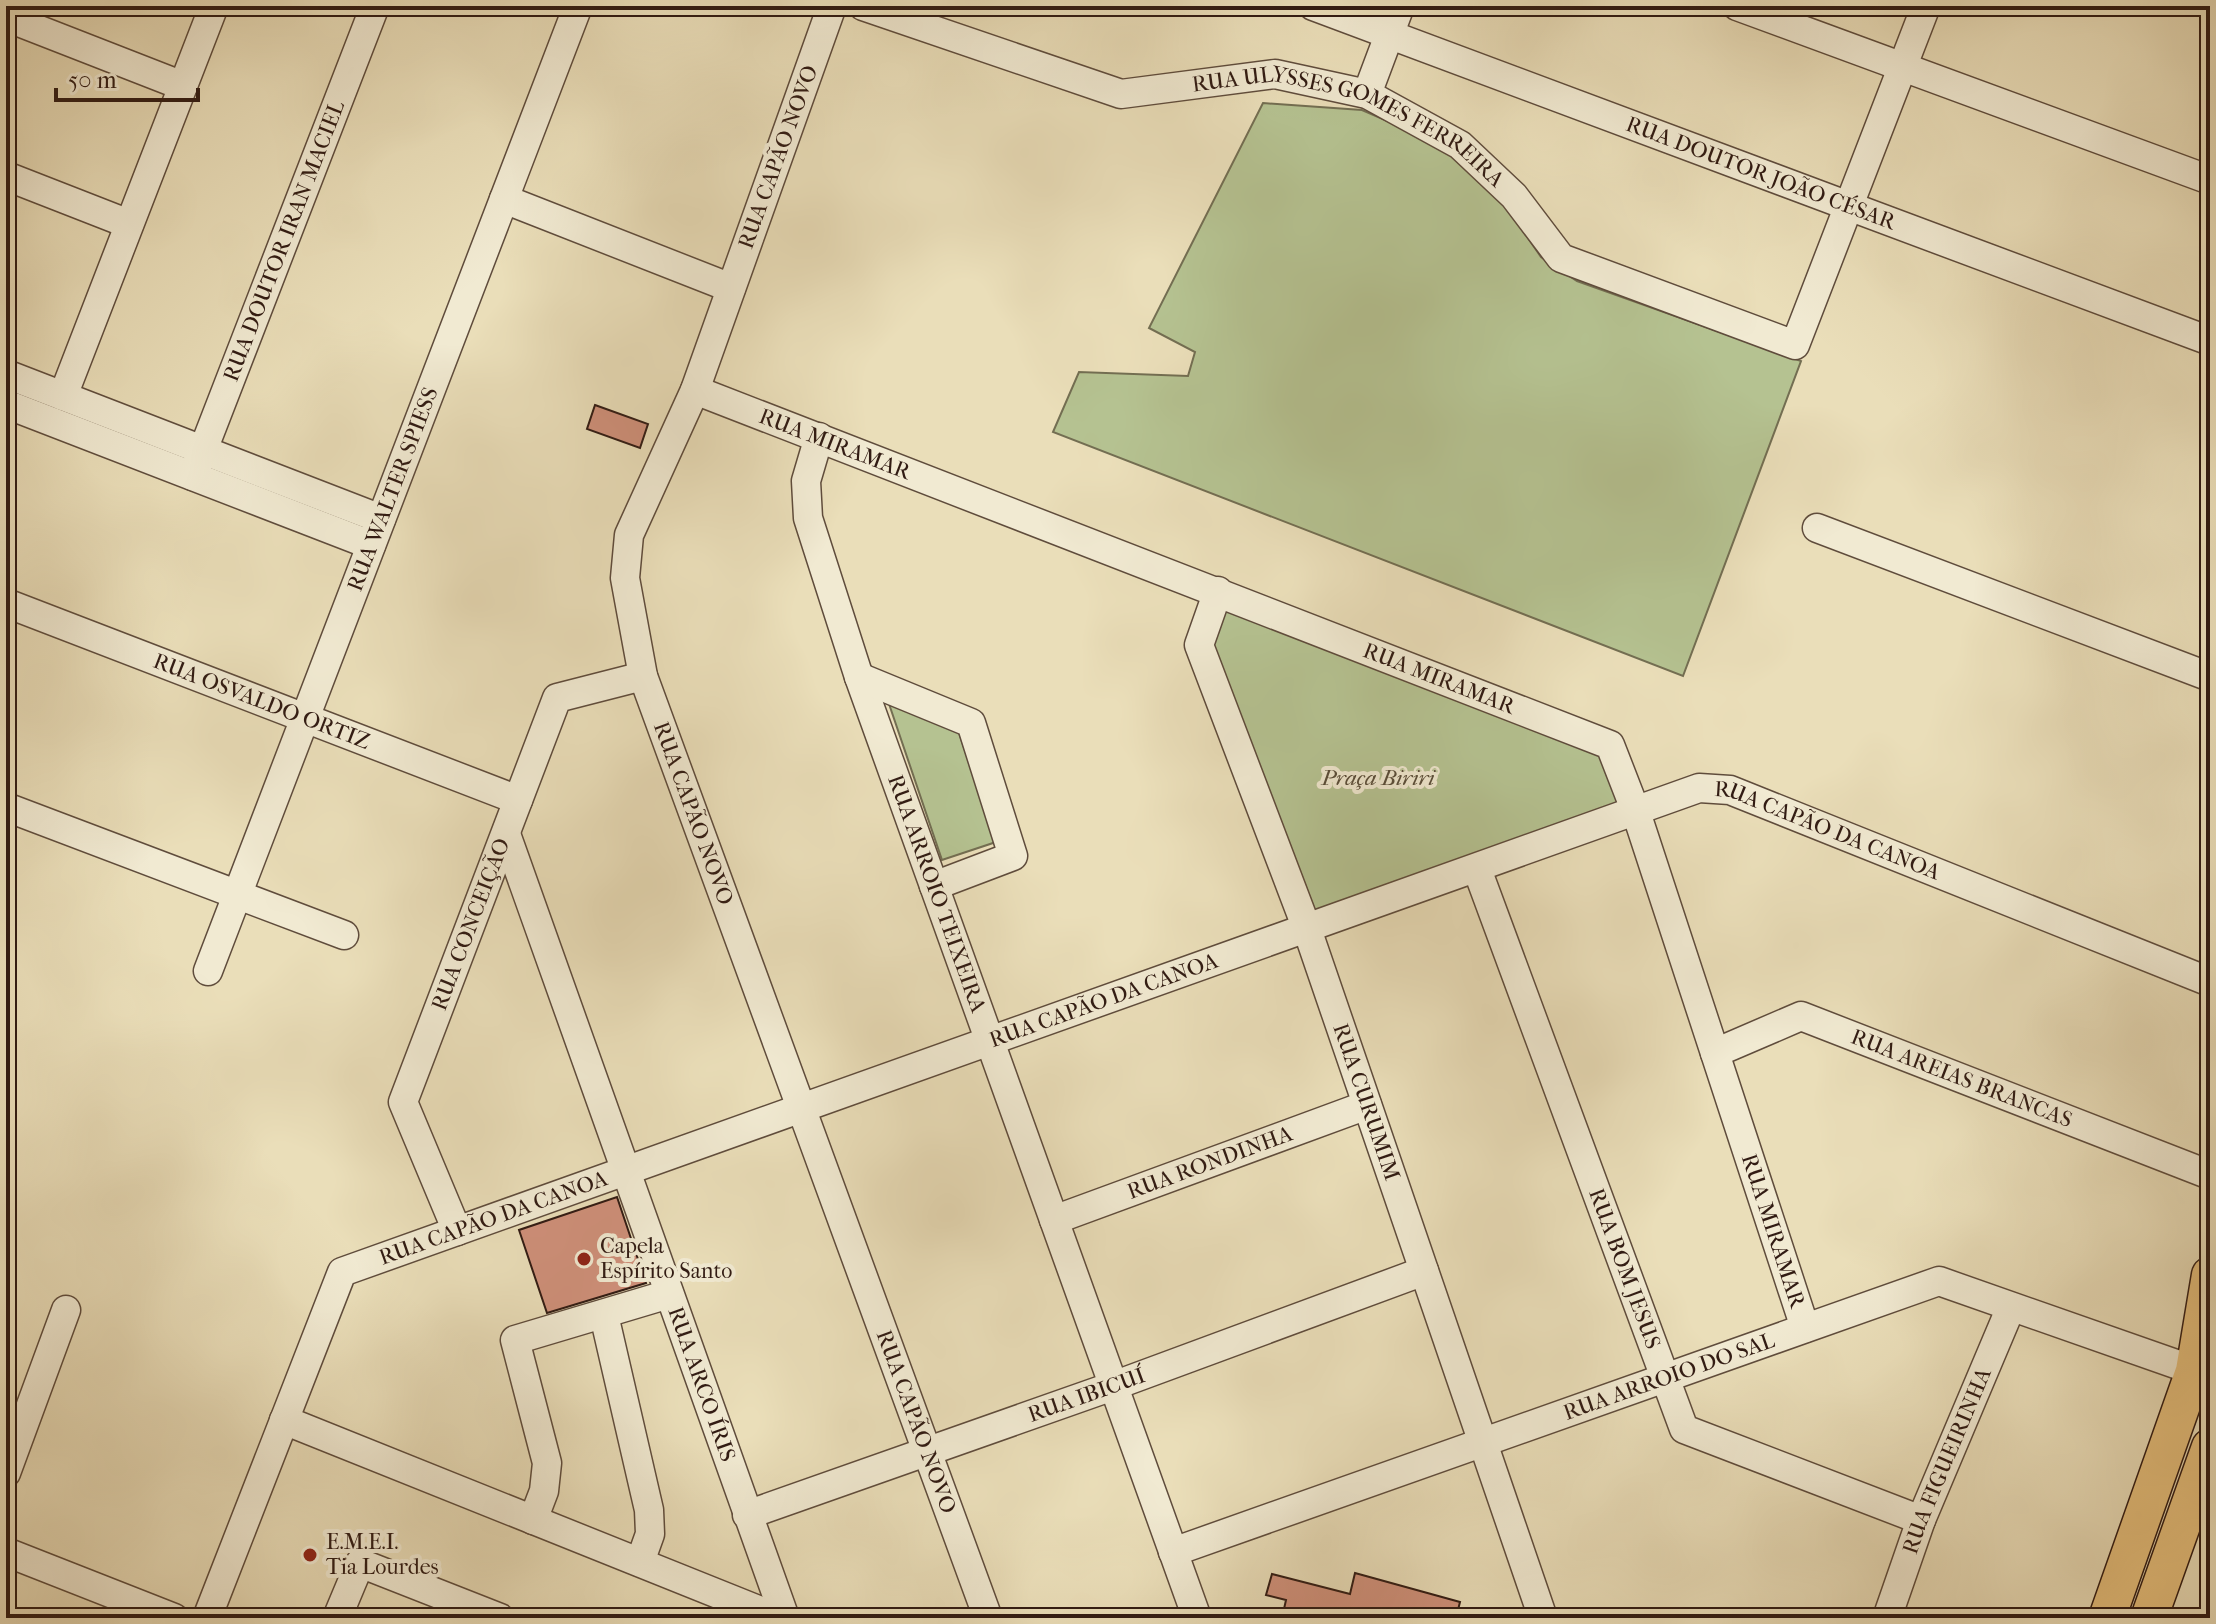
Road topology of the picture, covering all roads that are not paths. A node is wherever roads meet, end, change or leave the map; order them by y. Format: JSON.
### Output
{"nodes":[{"id":1,"x":214,"y":6,"type":"edge"},
{"id":2,"x":375,"y":6,"type":"edge"},
{"id":3,"x":578,"y":6,"type":"edge"},
{"id":4,"x":832,"y":6,"type":"edge"},
{"id":5,"x":863,"y":6,"type":"edge"},
{"id":6,"x":1313,"y":6,"type":"edge"},
{"id":7,"x":1400,"y":6,"type":"edge"},
{"id":8,"x":1737,"y":6,"type":"edge"},
{"id":9,"x":1926,"y":6,"type":"edge"},
{"id":10,"x":6,"y":17,"type":"edge"},
{"id":11,"x":1389,"y":34,"type":"junction"},
{"id":12,"x":1902,"y":67,"type":"junction"},
{"id":13,"x":183,"y":86,"type":"junction"},
{"id":14,"x":1367,"y":94,"type":"junction"},
{"id":15,"x":6,"y":176,"type":"edge"},
{"id":16,"x":2210,"y":180,"type":"edge"},
{"id":17,"x":504,"y":199,"type":"junction"},
{"id":18,"x":1848,"y":206,"type":"junction"},
{"id":19,"x":129,"y":224,"type":"junction"},
{"id":20,"x":731,"y":288,"type":"junction"},
{"id":21,"x":2210,"y":341,"type":"edge"},
{"id":22,"x":6,"y":374,"type":"edge"},
{"id":23,"x":695,"y":390,"type":"junction"},
{"id":24,"x":63,"y":396,"type":"junction"},
{"id":25,"x":6,"y":404,"type":"edge"},
{"id":26,"x":819,"y":437,"type":"junction"},
{"id":27,"x":203,"y":450,"type":"junction"},
{"id":28,"x":193,"y":476,"type":"junction"},
{"id":29,"x":376,"y":532,"type":"junction"},
{"id":30,"x":1218,"y":591,"type":"junction"},
{"id":31,"x":6,"y":603,"type":"edge"},
{"id":32,"x":2210,"y":660,"type":"edge"},
{"id":33,"x":643,"y":676,"type":"junction"},
{"id":34,"x":859,"y":677,"type":"junction"},
{"id":35,"x":2210,"y":677,"type":"edge"},
{"id":36,"x":305,"y":719,"type":"junction"},
{"id":37,"x":518,"y":800,"type":"junction"},
{"id":38,"x":6,"y":807,"type":"edge"},
{"id":39,"x":1636,"y":812,"type":"junction"},
{"id":40,"x":506,"y":834,"type":"junction"},
{"id":41,"x":1477,"y":869,"type":"junction"},
{"id":42,"x":934,"y":886,"type":"junction"},
{"id":43,"x":237,"y":896,"type":"junction"},
{"id":44,"x":1307,"y":929,"type":"junction"},
{"id":45,"x":344,"y":935,"type":"dead end"},
{"id":46,"x":208,"y":971,"type":"dead end"},
{"id":47,"x":2210,"y":982,"type":"edge"},
{"id":48,"x":990,"y":1042,"type":"junction"},
{"id":49,"x":1715,"y":1053,"type":"junction"},
{"id":50,"x":1367,"y":1105,"type":"junction"},
{"id":51,"x":802,"y":1108,"type":"junction"},
{"id":52,"x":626,"y":1171,"type":"junction"},
{"id":53,"x":2210,"y":1175,"type":"edge"},
{"id":54,"x":1054,"y":1220,"type":"junction"},
{"id":55,"x":457,"y":1231,"type":"junction"},
{"id":56,"x":1424,"y":1271,"type":"junction"},
{"id":57,"x":2210,"y":1275,"type":"edge"},
{"id":58,"x":669,"y":1294,"type":"junction"},
{"id":59,"x":2011,"y":1307,"type":"junction"},
{"id":60,"x":66,"y":1310,"type":"dead end"},
{"id":61,"x":604,"y":1315,"type":"junction"},
{"id":62,"x":1805,"y":1328,"type":"junction"},
{"id":63,"x":2202,"y":1373,"type":"edge"},
{"id":64,"x":1665,"y":1378,"type":"junction"},
{"id":65,"x":1113,"y":1386,"type":"junction"},
{"id":66,"x":284,"y":1420,"type":"junction"},
{"id":67,"x":1483,"y":1443,"type":"junction"},
{"id":68,"x":2210,"y":1447,"type":"edge"},
{"id":69,"x":927,"y":1451,"type":"junction"},
{"id":70,"x":6,"y":1473,"type":"edge"},
{"id":71,"x":747,"y":1515,"type":"junction"},
{"id":72,"x":533,"y":1520,"type":"junction"},
{"id":73,"x":1921,"y":1520,"type":"junction"},
{"id":74,"x":6,"y":1552,"type":"edge"},
{"id":75,"x":1173,"y":1552,"type":"junction"},
{"id":76,"x":640,"y":1562,"type":"junction"},
{"id":77,"x":174,"y":1618,"type":"edge"},
{"id":78,"x":207,"y":1618,"type":"edge"},
{"id":79,"x":337,"y":1618,"type":"edge"},
{"id":80,"x":500,"y":1618,"type":"edge"},
{"id":81,"x":778,"y":1618,"type":"edge"},
{"id":82,"x":785,"y":1618,"type":"edge"},
{"id":83,"x":988,"y":1618,"type":"edge"},
{"id":84,"x":1197,"y":1618,"type":"edge"},
{"id":85,"x":1543,"y":1618,"type":"edge"},
{"id":86,"x":1887,"y":1618,"type":"edge"},
{"id":87,"x":2107,"y":1618,"type":"edge"},
{"id":88,"x":2149,"y":1618,"type":"edge"}],
"edges":[{"from":1,"to":13,"type":"street"},
{"from":2,"to":27,"type":"street","name":"RUA DOUTOR IRAN MACIEL"},
{"from":3,"to":17,"type":"street","name":"RUA WALTER SPIESS"},
{"from":4,"to":20,"type":"street","name":"RUA CAPÃO NOVO"},
{"from":5,"to":14,"type":"street","name":"RUA ULYSSES GOMES FERREIRA"},
{"from":6,"to":11,"type":"street","name":"RUA DOUTOR JOÃO CÉSAR"},
{"from":7,"to":11,"type":"street"},
{"from":8,"to":12,"type":"street"},
{"from":9,"to":12,"type":"street"},
{"from":10,"to":13,"type":"street"},
{"from":11,"to":14,"type":"street"},
{"from":11,"to":18,"type":"street","name":"RUA DOUTOR JOÃO CÉSAR"},
{"from":12,"to":16,"type":"street"},
{"from":12,"to":18,"type":"street"},
{"from":13,"to":19,"type":"street"},
{"from":14,"to":18,"type":"street","name":"RUA ULYSSES GOMES FERREIRA"},
{"from":15,"to":19,"type":"street"},
{"from":17,"to":20,"type":"street"},
{"from":17,"to":29,"type":"street","name":"RUA WALTER SPIESS"},
{"from":18,"to":21,"type":"street","name":"RUA DOUTOR JOÃO CÉSAR"},
{"from":19,"to":24,"type":"street"},
{"from":20,"to":23,"type":"street","name":"RUA CAPÃO NOVO"},
{"from":22,"to":24,"type":"street"},
{"from":23,"to":26,"type":"street","name":"RUA MIRAMAR"},
{"from":23,"to":33,"type":"street","name":"RUA CAPÃO NOVO"},
{"from":24,"to":27,"type":"street"},
{"from":25,"to":28,"type":"street"},
{"from":26,"to":30,"type":"street","name":"RUA MIRAMAR"},
{"from":26,"to":34,"type":"street","name":"RUA ARROIO TEIXEIRA"},
{"from":27,"to":28,"type":"street","name":"RUA DOUTOR IRAN MACIEL"},
{"from":27,"to":29,"type":"street"},
{"from":28,"to":29,"type":"street"},
{"from":29,"to":36,"type":"street","name":"RUA WALTER SPIESS"},
{"from":30,"to":39,"type":"street","name":"RUA MIRAMAR"},
{"from":30,"to":44,"type":"street","name":"RUA CURUMIM"},
{"from":31,"to":36,"type":"street","name":"RUA OSVALDO ORTIZ"},
{"from":32,"to":35,"type":"street"},
{"from":33,"to":37,"type":"street","name":"RUA CONCEIÇÃO"},
{"from":33,"to":51,"type":"street","name":"RUA CAPÃO NOVO"},
{"from":34,"to":42,"type":"street","name":"RUA ARROIO TEIXEIRA"},
{"from":34,"to":42,"type":"street"},
{"from":36,"to":37,"type":"street","name":"RUA OSVALDO ORTIZ"},
{"from":36,"to":43,"type":"street","name":"RUA WALTER SPIESS"},
{"from":37,"to":40,"type":"street","name":"RUA CONCEIÇÃO"},
{"from":38,"to":43,"type":"street"},
{"from":39,"to":41,"type":"street","name":"RUA CAPÃO DA CANOA"},
{"from":39,"to":47,"type":"street","name":"RUA CAPÃO DA CANOA"},
{"from":39,"to":49,"type":"street","name":"RUA MIRAMAR"},
{"from":40,"to":52,"type":"street","name":"RUA ARCO ÍRIS"},
{"from":40,"to":55,"type":"street","name":"RUA CONCEIÇÃO"},
{"from":41,"to":44,"type":"street","name":"RUA CAPÃO DA CANOA"},
{"from":41,"to":64,"type":"street","name":"RUA BOM JESUS"},
{"from":42,"to":48,"type":"street","name":"RUA ARROIO TEIXEIRA"},
{"from":43,"to":45,"type":"street"},
{"from":43,"to":46,"type":"street","name":"RUA WALTER SPIESS"},
{"from":44,"to":48,"type":"street","name":"RUA CAPÃO DA CANOA"},
{"from":44,"to":50,"type":"street","name":"RUA CURUMIM"},
{"from":48,"to":51,"type":"street","name":"RUA CAPÃO DA CANOA"},
{"from":48,"to":54,"type":"street","name":"RUA ARROIO TEIXEIRA"},
{"from":49,"to":53,"type":"street","name":"RUA AREIAS BRANCAS"},
{"from":49,"to":62,"type":"street","name":"RUA MIRAMAR"},
{"from":50,"to":54,"type":"street","name":"RUA RONDINHA"},
{"from":50,"to":56,"type":"street","name":"RUA CURUMIM"},
{"from":51,"to":52,"type":"street","name":"RUA CAPÃO DA CANOA"},
{"from":51,"to":69,"type":"street","name":"RUA CAPÃO NOVO"},
{"from":52,"to":55,"type":"street","name":"RUA CAPÃO DA CANOA"},
{"from":52,"to":58,"type":"street","name":"RUA ARCO ÍRIS"},
{"from":54,"to":65,"type":"street","name":"RUA ARROIO TEIXEIRA"},
{"from":55,"to":66,"type":"street","name":"RUA CAPÃO DA CANOA"},
{"from":56,"to":65,"type":"street","name":"RUA IBICUÍ"},
{"from":56,"to":67,"type":"street","name":"RUA CURUMIM"},
{"from":57,"to":63,"type":"main road"},
{"from":58,"to":61,"type":"street"},
{"from":58,"to":71,"type":"street","name":"RUA ARCO ÍRIS"},
{"from":59,"to":62,"type":"street","name":"RUA ARROIO DO SAL"},
{"from":59,"to":63,"type":"street","name":"RUA ARROIO DO SAL"},
{"from":59,"to":73,"type":"street","name":"RUA FIGUEIRINHA"},
{"from":60,"to":70,"type":"street"},
{"from":61,"to":72,"type":"street"},
{"from":61,"to":76,"type":"street"},
{"from":62,"to":64,"type":"street","name":"RUA ARROIO DO SAL"},
{"from":63,"to":87,"type":"main road"},
{"from":64,"to":67,"type":"street","name":"RUA ARROIO DO SAL"},
{"from":64,"to":73,"type":"street","name":"RUA BOM JESUS"},
{"from":65,"to":69,"type":"street","name":"RUA IBICUÍ"},
{"from":65,"to":75,"type":"street","name":"RUA ARROIO TEIXEIRA"},
{"from":66,"to":72,"type":"street"},
{"from":66,"to":78,"type":"street","name":"RUA CAPÃO DA CANOA"},
{"from":67,"to":75,"type":"street","name":"RUA ARROIO DO SAL"},
{"from":67,"to":85,"type":"street","name":"RUA CURUMIM"},
{"from":68,"to":88,"type":"main road"},
{"from":69,"to":71,"type":"street","name":"RUA IBICUÍ"},
{"from":69,"to":83,"type":"street","name":"RUA CAPÃO NOVO"},
{"from":71,"to":82,"type":"street","name":"RUA ARCO ÍRIS"},
{"from":72,"to":76,"type":"street"},
{"from":73,"to":86,"type":"street","name":"RUA FIGUEIRINHA"},
{"from":74,"to":77,"type":"street"},
{"from":75,"to":84,"type":"street","name":"RUA ARROIO TEIXEIRA"},
{"from":76,"to":81,"type":"street"},
{"from":79,"to":80,"type":"street"}]}
